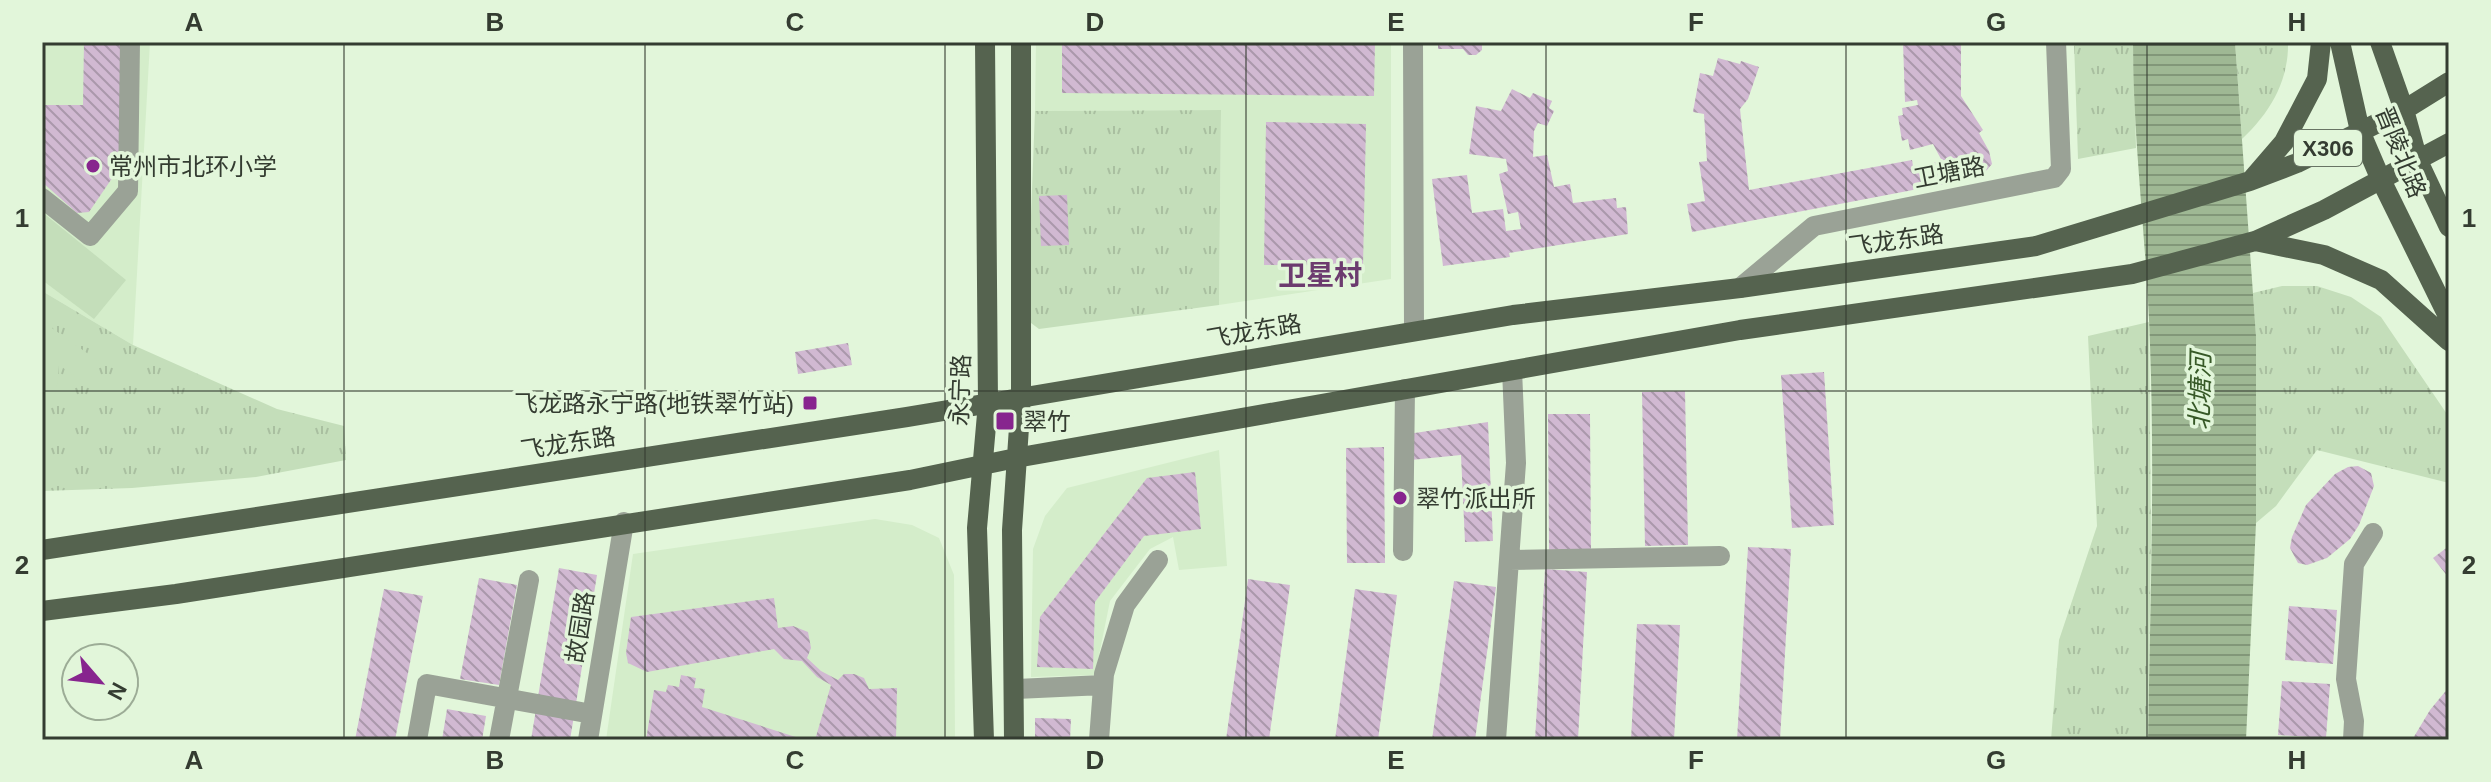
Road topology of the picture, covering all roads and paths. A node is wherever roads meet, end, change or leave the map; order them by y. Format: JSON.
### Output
{"nodes":[{"id":1,"x":130,"y":42,"type":"edge"},
{"id":2,"x":985,"y":42,"type":"edge"},
{"id":3,"x":1021,"y":42,"type":"edge"},
{"id":4,"x":1413,"y":42,"type":"edge"},
{"id":5,"x":2056,"y":42,"type":"edge"},
{"id":6,"x":2321,"y":42,"type":"edge"},
{"id":7,"x":2340,"y":42,"type":"edge"},
{"id":8,"x":2380,"y":42,"type":"edge"},
{"id":9,"x":2449,"y":82,"type":"edge"},
{"id":10,"x":2404,"y":110,"type":"junction"},
{"id":11,"x":2360,"y":131,"type":"junction"},
{"id":12,"x":2449,"y":143,"type":"edge"},
{"id":13,"x":2418,"y":161,"type":"junction"},
{"id":14,"x":2381,"y":180,"type":"junction"},
{"id":15,"x":2250,"y":181,"type":"junction"},
{"id":16,"x":42,"y":198,"type":"edge"},
{"id":17,"x":2449,"y":227,"type":"edge"},
{"id":18,"x":2255,"y":241,"type":"junction"},
{"id":19,"x":1740,"y":288,"type":"junction"},
{"id":20,"x":2449,"y":318,"type":"edge"},
{"id":21,"x":1414,"y":330,"type":"junction"},
{"id":22,"x":2449,"y":341,"type":"edge"},
{"id":23,"x":1512,"y":370,"type":"junction"},
{"id":24,"x":1405,"y":389,"type":"junction"},
{"id":25,"x":1021,"y":398,"type":"junction"},
{"id":26,"x":988,"y":403,"type":"junction"},
{"id":27,"x":1016,"y":458,"type":"junction"},
{"id":28,"x":982,"y":465,"type":"junction"},
{"id":29,"x":624,"y":522,"type":"junction"},
{"id":30,"x":2373,"y":533,"type":"dead end"},
{"id":31,"x":42,"y":550,"type":"edge"},
{"id":32,"x":1403,"y":551,"type":"dead end"},
{"id":33,"x":1720,"y":556,"type":"dead end"},
{"id":34,"x":1158,"y":560,"type":"dead end"},
{"id":35,"x":1509,"y":560,"type":"junction"},
{"id":36,"x":529,"y":580,"type":"dead end"},
{"id":37,"x":42,"y":611,"type":"edge"},
{"id":38,"x":1103,"y":685,"type":"junction"},
{"id":39,"x":1016,"y":689,"type":"junction"},
{"id":40,"x":507,"y":699,"type":"junction"},
{"id":41,"x":592,"y":714,"type":"junction"},
{"id":42,"x":417,"y":740,"type":"edge"},
{"id":43,"x":499,"y":740,"type":"edge"},
{"id":44,"x":588,"y":740,"type":"edge"},
{"id":45,"x":984,"y":740,"type":"edge"},
{"id":46,"x":1014,"y":740,"type":"edge"},
{"id":47,"x":1099,"y":740,"type":"edge"},
{"id":48,"x":1496,"y":740,"type":"edge"},
{"id":49,"x":2353,"y":740,"type":"edge"}],
"edges":[{"from":1,"to":16,"type":"street"},
{"from":2,"to":26,"type":"main road","name":"永宁路"},
{"from":3,"to":25,"type":"main road"},
{"from":4,"to":21,"type":"street"},
{"from":5,"to":19,"type":"street","name":"卫塘路"},
{"from":6,"to":15,"type":"main road"},
{"from":7,"to":11,"type":"main road","name":"晋陵北路"},
{"from":8,"to":10,"type":"main road","name":"晋陵北路"},
{"from":9,"to":10,"type":"main road","name":"飞龙东路","number":"X306"},
{"from":10,"to":11,"type":"main road","name":"飞龙东路","number":"X306"},
{"from":10,"to":13,"type":"main road","name":"晋陵北路"},
{"from":11,"to":14,"type":"main road","name":"晋陵北路"},
{"from":11,"to":15,"type":"main road","name":"飞龙东路","number":"X306"},
{"from":12,"to":13,"type":"main road"},
{"from":13,"to":14,"type":"main road"},
{"from":13,"to":17,"type":"main road","name":"晋陵北路"},
{"from":14,"to":18,"type":"main road"},
{"from":14,"to":20,"type":"main road","name":"晋陵北路"},
{"from":15,"to":19,"type":"main road","name":"飞龙东路"},
{"from":18,"to":22,"type":"main road"},
{"from":18,"to":23,"type":"main road"},
{"from":19,"to":21,"type":"main road","name":"飞龙东路"},
{"from":21,"to":25,"type":"main road","name":"飞龙东路"},
{"from":23,"to":24,"type":"main road"},
{"from":23,"to":35,"type":"street"},
{"from":24,"to":27,"type":"main road"},
{"from":24,"to":32,"type":"street"},
{"from":25,"to":26,"type":"main road","name":"飞龙东路"},
{"from":25,"to":27,"type":"main road"},
{"from":26,"to":28,"type":"main road","name":"永宁路"},
{"from":26,"to":31,"type":"main road","name":"飞龙东路"},
{"from":27,"to":28,"type":"main road"},
{"from":27,"to":39,"type":"main road"},
{"from":28,"to":29,"type":"main road"},
{"from":28,"to":45,"type":"main road","name":"永宁路"},
{"from":29,"to":37,"type":"main road"},
{"from":29,"to":41,"type":"street","name":"故园路"},
{"from":30,"to":49,"type":"street"},
{"from":33,"to":35,"type":"street"},
{"from":34,"to":38,"type":"street"},
{"from":35,"to":48,"type":"street"},
{"from":36,"to":40,"type":"street"},
{"from":38,"to":39,"type":"street"},
{"from":38,"to":47,"type":"street"},
{"from":39,"to":46,"type":"main road"},
{"from":40,"to":41,"type":"street"},
{"from":40,"to":42,"type":"street"},
{"from":40,"to":43,"type":"street"},
{"from":41,"to":44,"type":"street","name":"故园路"}]}
